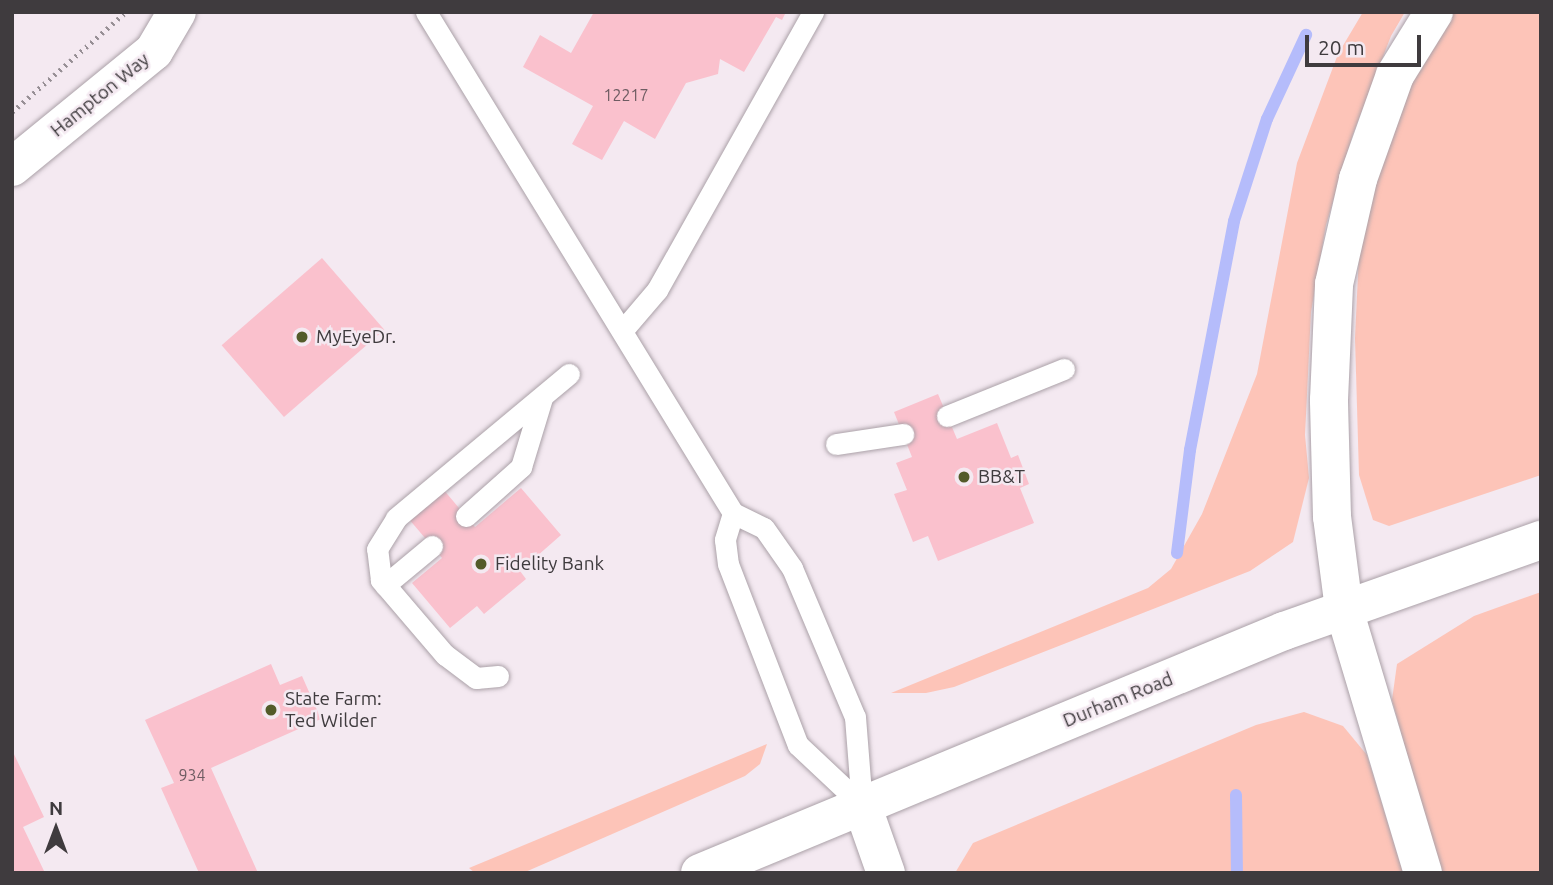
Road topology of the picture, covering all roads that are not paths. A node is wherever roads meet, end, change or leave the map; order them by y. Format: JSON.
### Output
{"nodes":[{"id":1,"x":177,"y":12,"type":"edge"},
{"id":2,"x":426,"y":12,"type":"edge"},
{"id":3,"x":813,"y":12,"type":"edge"},
{"id":4,"x":1434,"y":12,"type":"edge"},
{"id":5,"x":15,"y":159,"type":"edge"},
{"id":6,"x":622,"y":331,"type":"junction"},
{"id":7,"x":1064,"y":369,"type":"dead end"},
{"id":8,"x":569,"y":374,"type":"dead end"},
{"id":9,"x":544,"y":393,"type":"junction"},
{"id":10,"x":947,"y":416,"type":"dead end"},
{"id":11,"x":903,"y":434,"type":"dead end"},
{"id":12,"x":836,"y":444,"type":"dead end"},
{"id":13,"x":733,"y":513,"type":"junction"},
{"id":14,"x":466,"y":516,"type":"dead end"},
{"id":15,"x":1541,"y":540,"type":"edge"},
{"id":16,"x":432,"y":546,"type":"dead end"},
{"id":17,"x":386,"y":585,"type":"junction"},
{"id":18,"x":1344,"y":609,"type":"junction"},
{"id":19,"x":498,"y":676,"type":"dead end"},
{"id":20,"x":862,"y":805,"type":"junction"},
{"id":21,"x":700,"y":873,"type":"edge"},
{"id":22,"x":886,"y":873,"type":"edge"},
{"id":23,"x":1423,"y":873,"type":"edge"}],
"edges":[{"from":1,"to":5,"type":"main road","name":"Hampton Way"},
{"from":2,"to":6,"type":"lane"},
{"from":3,"to":6,"type":"lane"},
{"from":4,"to":18,"type":"main road"},
{"from":6,"to":13,"type":"lane"},
{"from":7,"to":10,"type":"lane"},
{"from":8,"to":9,"type":"lane"},
{"from":9,"to":14,"type":"lane"},
{"from":9,"to":17,"type":"lane"},
{"from":11,"to":12,"type":"lane"},
{"from":13,"to":20,"type":"lane"},
{"from":13,"to":20,"type":"lane"},
{"from":15,"to":18,"type":"main road","name":"Durham Road"},
{"from":16,"to":17,"type":"lane"},
{"from":17,"to":19,"type":"lane"},
{"from":18,"to":20,"type":"main road","name":"Durham Road"},
{"from":18,"to":23,"type":"main road"},
{"from":20,"to":21,"type":"main road","name":"Durham Road"},
{"from":20,"to":22,"type":"main road"}]}
